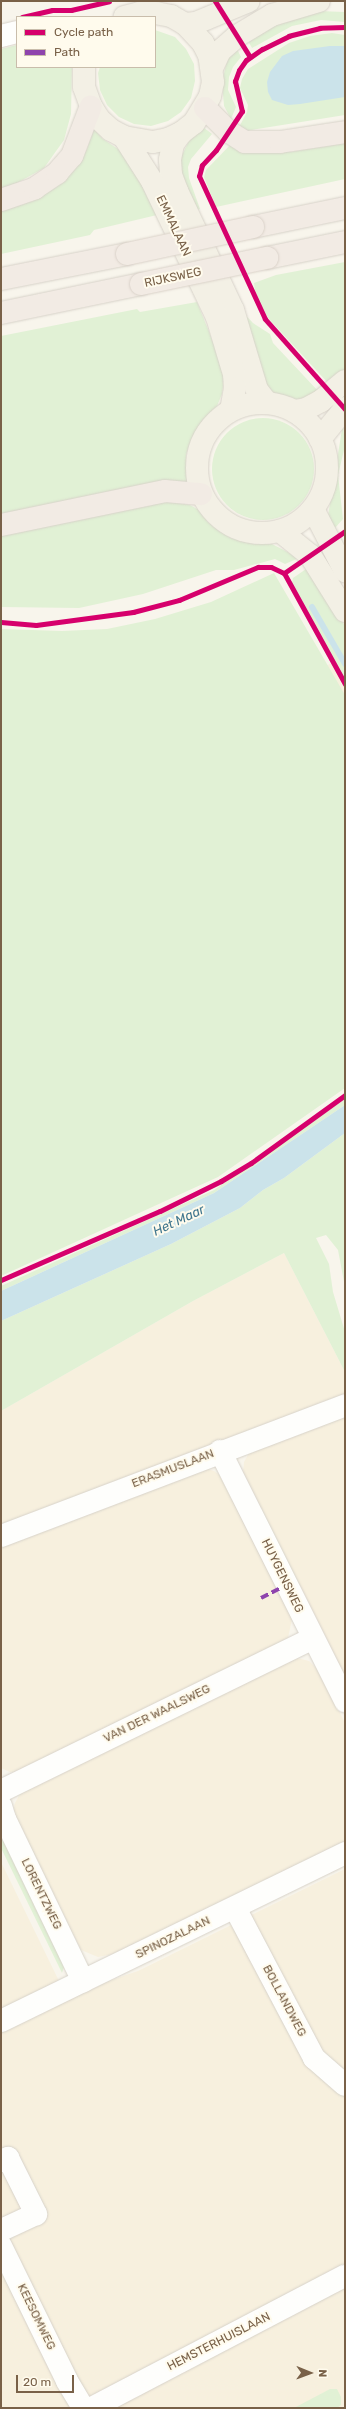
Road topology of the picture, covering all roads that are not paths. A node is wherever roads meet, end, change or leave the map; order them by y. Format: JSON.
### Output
{"nodes":[{"id":1,"x":249,"y":1,"type":"edge"},
{"id":2,"x":319,"y":1,"type":"edge"},
{"id":3,"x":128,"y":16,"type":"edge"},
{"id":4,"x":185,"y":24,"type":"junction"},
{"id":5,"x":16,"y":32,"type":"edge"},
{"id":6,"x":1,"y":36,"type":"edge"},
{"id":7,"x":84,"y":68,"type":"edge"},
{"id":8,"x":212,"y":68,"type":"junction"},
{"id":9,"x":91,"y":106,"type":"junction"},
{"id":10,"x":205,"y":108,"type":"junction"},
{"id":11,"x":345,"y":123,"type":"edge"},
{"id":12,"x":345,"y":132,"type":"edge"},
{"id":13,"x":181,"y":133,"type":"junction"},
{"id":14,"x":124,"y":137,"type":"junction"},
{"id":15,"x":294,"y":141,"type":"junction"},
{"id":16,"x":1,"y":200,"type":"edge"},
{"id":17,"x":345,"y":208,"type":"edge"},
{"id":18,"x":345,"y":242,"type":"edge"},
{"id":19,"x":1,"y":279,"type":"edge"},
{"id":20,"x":1,"y":313,"type":"edge"},
{"id":21,"x":345,"y":381,"type":"edge"},
{"id":22,"x":267,"y":403,"type":"junction"},
{"id":23,"x":345,"y":408,"type":"edge"},
{"id":24,"x":231,"y":410,"type":"junction"},
{"id":25,"x":294,"y":411,"type":"junction"},
{"id":26,"x":320,"y":439,"type":"junction"},
{"id":27,"x":201,"y":494,"type":"junction"},
{"id":28,"x":313,"y":509,"type":"junction"},
{"id":29,"x":1,"y":525,"type":"edge"},
{"id":30,"x":280,"y":531,"type":"junction"},
{"id":31,"x":345,"y":571,"type":"edge"},
{"id":32,"x":345,"y":611,"type":"edge"},
{"id":33,"x":345,"y":1405,"type":"edge"},
{"id":34,"x":220,"y":1451,"type":"junction"},
{"id":35,"x":1,"y":1536,"type":"edge"},
{"id":36,"x":313,"y":1638,"type":"junction"},
{"id":37,"x":345,"y":1701,"type":"edge"},
{"id":38,"x":1,"y":1791,"type":"edge"},
{"id":39,"x":1,"y":1806,"type":"edge"},
{"id":40,"x":345,"y":1853,"type":"edge"},
{"id":41,"x":235,"y":1908,"type":"junction"},
{"id":42,"x":84,"y":1981,"type":"junction"},
{"id":43,"x":1,"y":2021,"type":"edge"},
{"id":44,"x":336,"y":2065,"type":"edge"},
{"id":45,"x":345,"y":2085,"type":"edge"},
{"id":46,"x":1,"y":2161,"type":"edge"},
{"id":47,"x":1,"y":2230,"type":"edge"},
{"id":48,"x":1,"y":2246,"type":"edge"},
{"id":49,"x":345,"y":2276,"type":"edge"},
{"id":50,"x":83,"y":2408,"type":"edge"},
{"id":51,"x":92,"y":2408,"type":"edge"}],
"edges":[{"from":1,"to":4,"type":"main road"},
{"from":2,"to":8,"type":"main road"},
{"from":3,"to":4,"type":"main road"},
{"from":4,"to":8,"type":"main road"},
{"from":5,"to":6,"type":"street"},
{"from":7,"to":9,"type":"main road"},
{"from":8,"to":10,"type":"main road"},
{"from":9,"to":14,"type":"main road"},
{"from":9,"to":16,"type":"highway"},
{"from":10,"to":13,"type":"main road"},
{"from":10,"to":15,"type":"highway"},
{"from":11,"to":15,"type":"street"},
{"from":12,"to":15,"type":"highway"},
{"from":13,"to":14,"type":"main road"},
{"from":13,"to":22,"type":"main road","name":"EMMALAAN"},
{"from":14,"to":24,"type":"main road","name":"EMMALAAN"},
{"from":17,"to":19,"type":"highway","bridge":true},
{"from":18,"to":20,"type":"highway","name":"RIJKSWEG","bridge":true},
{"from":21,"to":25,"type":"main road"},
{"from":22,"to":24,"type":"main road"},
{"from":22,"to":25,"type":"main road"},
{"from":23,"to":26,"type":"main road"},
{"from":24,"to":27,"type":"main road"},
{"from":25,"to":26,"type":"main road"},
{"from":26,"to":28,"type":"main road"},
{"from":27,"to":29,"type":"highway"},
{"from":27,"to":30,"type":"main road"},
{"from":28,"to":30,"type":"main road"},
{"from":28,"to":31,"type":"main road"},
{"from":30,"to":32,"type":"main road"},
{"from":33,"to":34,"type":"street","name":"ERASMUSLAAN"},
{"from":34,"to":35,"type":"street","name":"ERASMUSLAAN"},
{"from":34,"to":36,"type":"street","name":"HUYGENSWEG"},
{"from":36,"to":37,"type":"street","name":"HUYGENSWEG"},
{"from":36,"to":38,"type":"street","name":"VAN DER WAALSWEG"},
{"from":39,"to":42,"type":"street","name":"LORENTZWEG"},
{"from":40,"to":41,"type":"street","name":"SPINOZALAAN"},
{"from":41,"to":42,"type":"street","name":"SPINOZALAAN"},
{"from":41,"to":44,"type":"street","name":"BOLLANDWEG"},
{"from":42,"to":43,"type":"street","name":"SPINOZALAAN"},
{"from":44,"to":45,"type":"street","name":"BOLLANDWEG"},
{"from":46,"to":47,"type":"street"},
{"from":48,"to":50,"type":"street","name":"KEESOMWEG"},
{"from":49,"to":51,"type":"street","name":"HEMSTERHUISLAAN"}]}
